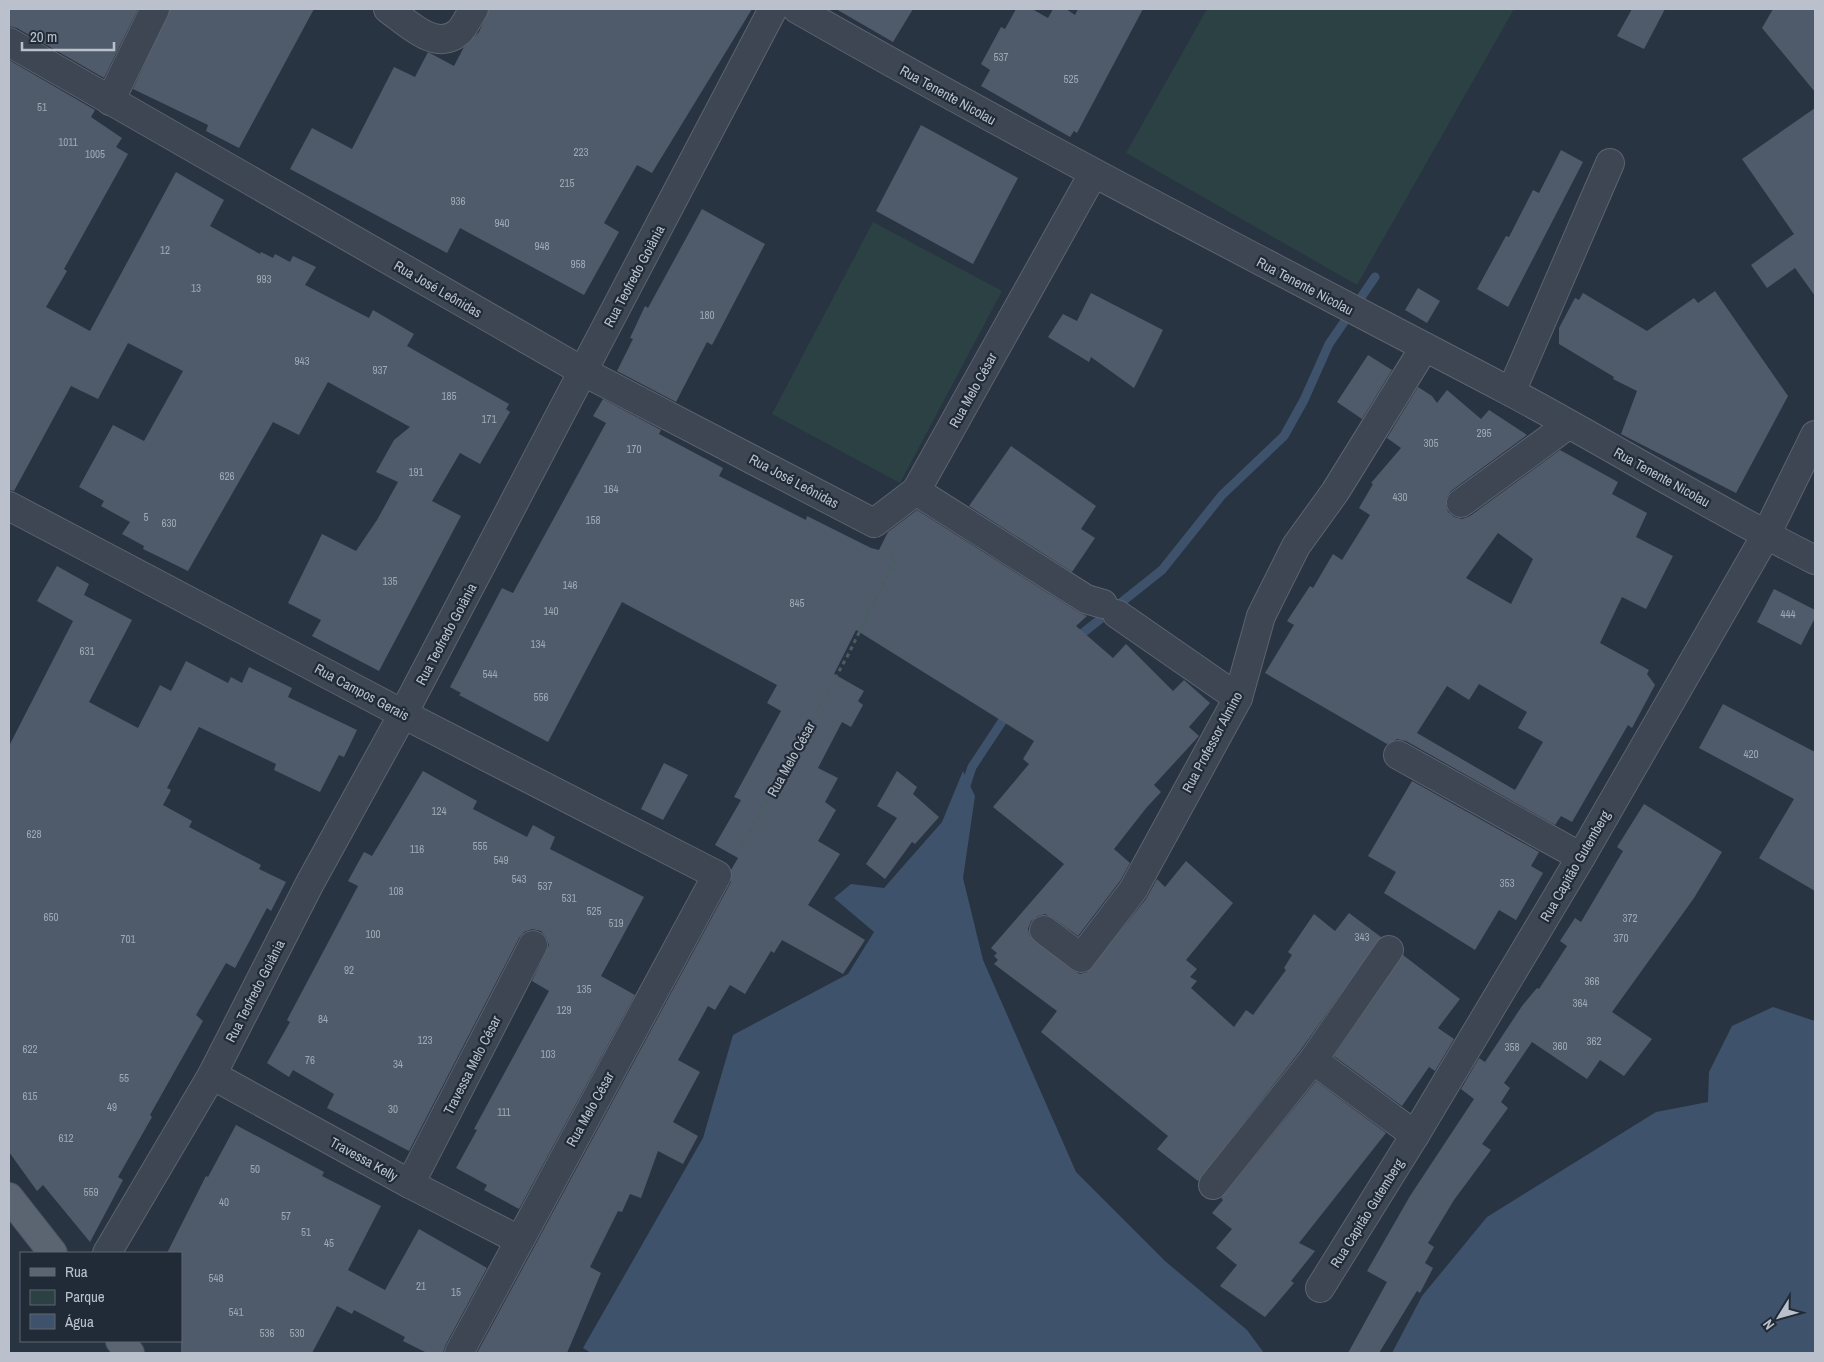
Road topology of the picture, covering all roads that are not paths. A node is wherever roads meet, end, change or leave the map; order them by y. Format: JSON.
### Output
{"nodes":[{"id":1,"x":155,"y":9,"type":"edge"},
{"id":2,"x":388,"y":9,"type":"edge"},
{"id":3,"x":474,"y":9,"type":"edge"},
{"id":4,"x":773,"y":9,"type":"edge"},
{"id":5,"x":797,"y":9,"type":"edge"},
{"id":6,"x":9,"y":42,"type":"edge"},
{"id":7,"x":110,"y":101,"type":"junction"},
{"id":8,"x":1610,"y":163,"type":"dead end"},
{"id":9,"x":1093,"y":174,"type":"junction"},
{"id":10,"x":1424,"y":348,"type":"junction"},
{"id":11,"x":584,"y":372,"type":"junction"},
{"id":12,"x":1511,"y":392,"type":"junction"},
{"id":13,"x":1568,"y":425,"type":"junction"},
{"id":14,"x":1815,"y":435,"type":"edge"},
{"id":15,"x":916,"y":491,"type":"junction"},
{"id":16,"x":1461,"y":503,"type":"dead end"},
{"id":17,"x":9,"y":506,"type":"edge"},
{"id":18,"x":874,"y":523,"type":"joint"},
{"id":19,"x":1766,"y":535,"type":"junction"},
{"id":20,"x":1815,"y":560,"type":"edge"},
{"id":21,"x":1238,"y":698,"type":"junction"},
{"id":22,"x":403,"y":714,"type":"junction"},
{"id":23,"x":1398,"y":755,"type":"dead end"},
{"id":24,"x":1582,"y":857,"type":"junction"},
{"id":25,"x":717,"y":875,"type":"joint"},
{"id":26,"x":1044,"y":930,"type":"dead end"},
{"id":27,"x":533,"y":946,"type":"dead end"},
{"id":28,"x":1389,"y":950,"type":"dead end"},
{"id":29,"x":1313,"y":1060,"type":"junction"},
{"id":30,"x":212,"y":1075,"type":"junction"},
{"id":31,"x":1415,"y":1136,"type":"junction"},
{"id":32,"x":410,"y":1184,"type":"junction"},
{"id":33,"x":1213,"y":1185,"type":"dead end"},
{"id":34,"x":9,"y":1197,"type":"edge"},
{"id":35,"x":519,"y":1240,"type":"junction"},
{"id":36,"x":52,"y":1252,"type":"edge"},
{"id":37,"x":108,"y":1252,"type":"edge"},
{"id":38,"x":1320,"y":1288,"type":"dead end"},
{"id":39,"x":121,"y":1342,"type":"edge"},
{"id":40,"x":130,"y":1353,"type":"edge"},
{"id":41,"x":459,"y":1353,"type":"edge"}],
"edges":[{"from":1,"to":7,"type":"street"},
{"from":2,"to":3,"type":"street"},
{"from":4,"to":11,"type":"street","name":"Rua Teofredo Goiânia"},
{"from":5,"to":9,"type":"street","name":"Rua Tenente Nicolau"},
{"from":6,"to":7,"type":"street","name":"Rua José Leônidas"},
{"from":7,"to":11,"type":"street","name":"Rua José Leônidas"},
{"from":8,"to":12,"type":"street"},
{"from":9,"to":10,"type":"street","name":"Rua Tenente Nicolau"},
{"from":9,"to":15,"type":"street","name":"Rua Melo César"},
{"from":10,"to":12,"type":"street","name":"Rua Tenente Nicolau"},
{"from":10,"to":21,"type":"street","name":"Rua Professor Almino"},
{"from":11,"to":18,"type":"street","name":"Rua José Leônidas"},
{"from":11,"to":22,"type":"street","name":"Rua Teofredo Goiânia"},
{"from":12,"to":13,"type":"street","name":"Rua Tenente Nicolau"},
{"from":13,"to":16,"type":"street"},
{"from":13,"to":19,"type":"street","name":"Rua Tenente Nicolau"},
{"from":14,"to":19,"type":"street","name":"Rua Capitão Gutemberg"},
{"from":15,"to":18,"type":"street","name":"Rua Melo César"},
{"from":15,"to":21,"type":"street"},
{"from":17,"to":22,"type":"street","name":"Rua Campos Gerais"},
{"from":19,"to":20,"type":"street","name":"Rua Tenente Nicolau"},
{"from":19,"to":24,"type":"street","name":"Rua Capitão Gutemberg"},
{"from":21,"to":26,"type":"street","name":"Rua Professor Almino"},
{"from":22,"to":25,"type":"street","name":"Rua Campos Gerais"},
{"from":22,"to":30,"type":"street","name":"Rua Teofredo Goiânia"},
{"from":23,"to":24,"type":"street"},
{"from":24,"to":31,"type":"street","name":"Rua Capitão Gutemberg"},
{"from":25,"to":35,"type":"street","name":"Rua Melo César"},
{"from":27,"to":32,"type":"street","name":"Travessa Melo César"},
{"from":28,"to":29,"type":"street"},
{"from":29,"to":31,"type":"street"},
{"from":29,"to":33,"type":"street"},
{"from":30,"to":32,"type":"street","name":"Travessa Kelly"},
{"from":30,"to":37,"type":"street","name":"Rua Teofredo Goiânia"},
{"from":31,"to":38,"type":"street","name":"Rua Capitão Gutemberg"},
{"from":32,"to":35,"type":"street","name":"Travessa Kelly"},
{"from":34,"to":36,"type":"main road"},
{"from":35,"to":41,"type":"street","name":"Rua Melo César"},
{"from":39,"to":40,"type":"main road"}]}
